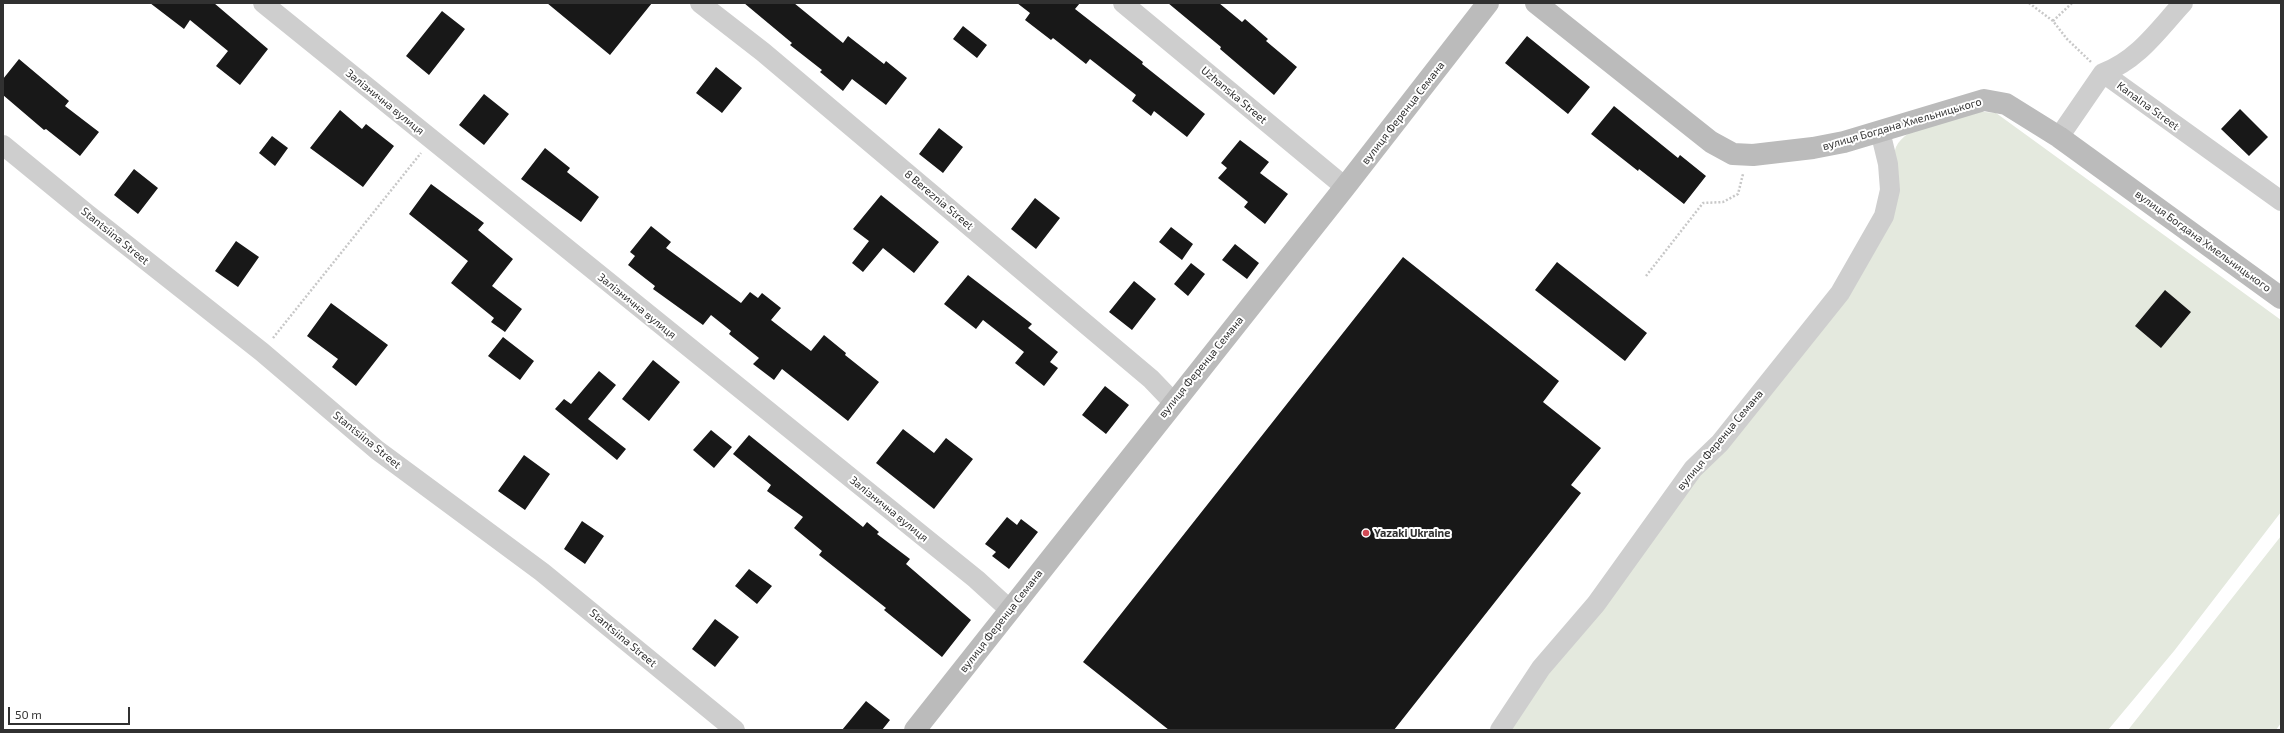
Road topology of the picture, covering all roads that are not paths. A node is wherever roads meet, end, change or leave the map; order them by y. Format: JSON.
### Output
{"nodes":[{"id":1,"x":263,"y":3,"type":"edge"},
{"id":2,"x":700,"y":3,"type":"edge"},
{"id":3,"x":1123,"y":3,"type":"edge"},
{"id":4,"x":1488,"y":3,"type":"edge"},
{"id":5,"x":1536,"y":3,"type":"edge"},
{"id":6,"x":2183,"y":3,"type":"edge"},
{"id":7,"x":2103,"y":73,"type":"junction"},
{"id":8,"x":1880,"y":131,"type":"junction"},
{"id":9,"x":2060,"y":136,"type":"junction"},
{"id":10,"x":3,"y":145,"type":"edge"},
{"id":11,"x":1345,"y":188,"type":"junction"},
{"id":12,"x":2281,"y":201,"type":"edge"},
{"id":13,"x":2281,"y":298,"type":"edge"},
{"id":14,"x":1173,"y":402,"type":"junction"},
{"id":15,"x":1009,"y":609,"type":"junction"},
{"id":16,"x":735,"y":730,"type":"edge"},
{"id":17,"x":915,"y":730,"type":"edge"},
{"id":18,"x":1500,"y":730,"type":"edge"}],
"edges":[{"from":1,"to":15,"type":"street","name":"Залізнична вулиця"},
{"from":2,"to":14,"type":"street","name":"8 Bereznia Street"},
{"from":3,"to":11,"type":"street","name":"Uzhanska Street"},
{"from":4,"to":11,"type":"street","name":"вулиця Ференца Семана"},
{"from":5,"to":8,"type":"street","name":"вулиця Богдана Хмельницького"},
{"from":6,"to":7,"type":"street","name":"Kanalna Street"},
{"from":7,"to":9,"type":"street"},
{"from":7,"to":12,"type":"street","name":"Kanalna Street"},
{"from":8,"to":9,"type":"street","name":"вулиця Богдана Хмельницького"},
{"from":8,"to":18,"type":"street","name":"вулиця Ференца Семана"},
{"from":9,"to":13,"type":"street","name":"вулиця Богдана Хмельницького"},
{"from":10,"to":16,"type":"street","name":"Stantsiina Street"},
{"from":11,"to":14,"type":"street","name":"вулиця Ференца Семана"},
{"from":14,"to":15,"type":"street","name":"вулиця Ференца Семана"},
{"from":15,"to":17,"type":"street","name":"вулиця Ференца Семана"}]}
